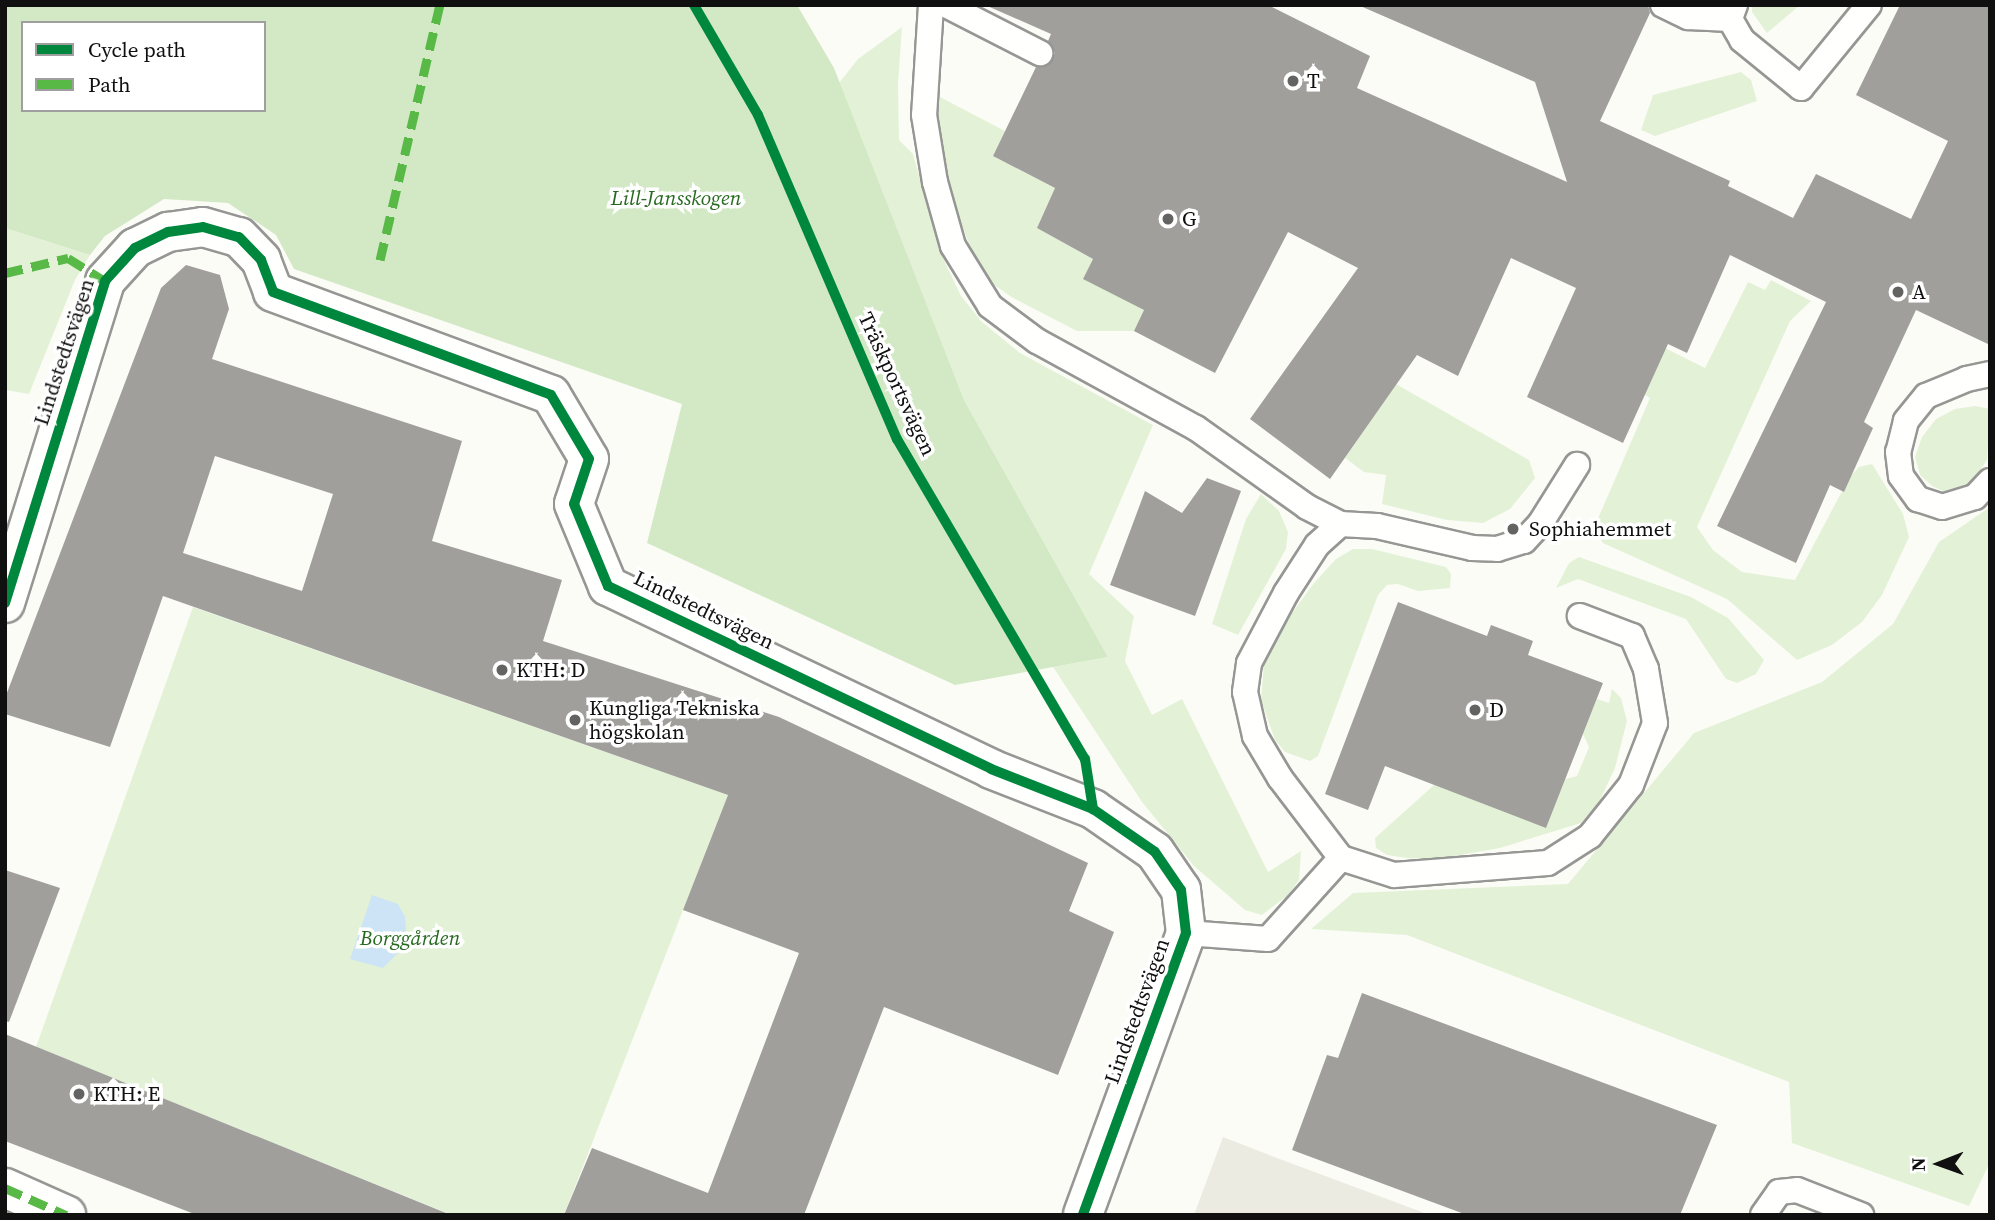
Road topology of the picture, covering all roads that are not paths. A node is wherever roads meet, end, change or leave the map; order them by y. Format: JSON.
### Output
{"nodes":[{"id":1,"x":931,"y":5,"type":"edge"},
{"id":2,"x":946,"y":5,"type":"edge"},
{"id":3,"x":1663,"y":5,"type":"edge"},
{"id":4,"x":1869,"y":5,"type":"edge"},
{"id":5,"x":1732,"y":12,"type":"edge"},
{"id":6,"x":1040,"y":53,"type":"dead end"},
{"id":7,"x":1990,"y":374,"type":"edge"},
{"id":8,"x":1577,"y":466,"type":"dead end"},
{"id":9,"x":1990,"y":481,"type":"edge"},
{"id":10,"x":1339,"y":524,"type":"junction"},
{"id":11,"x":6,"y":600,"type":"edge"},
{"id":12,"x":1580,"y":616,"type":"dead end"},
{"id":13,"x":1340,"y":858,"type":"junction"},
{"id":14,"x":1186,"y":933,"type":"junction"},
{"id":15,"x":5,"y":1188,"type":"edge"},
{"id":16,"x":66,"y":1215,"type":"edge"},
{"id":17,"x":1083,"y":1215,"type":"edge"},
{"id":18,"x":1763,"y":1215,"type":"edge"},
{"id":19,"x":1861,"y":1215,"type":"edge"}],
"edges":[{"from":1,"to":10,"type":"lane"},
{"from":2,"to":6,"type":"lane"},
{"from":3,"to":5,"type":"lane"},
{"from":4,"to":5,"type":"lane"},
{"from":7,"to":9,"type":"lane"},
{"from":8,"to":10,"type":"lane"},
{"from":10,"to":13,"type":"lane"},
{"from":11,"to":14,"type":"street","name":"Lindstedtsvägen"},
{"from":12,"to":13,"type":"lane"},
{"from":13,"to":14,"type":"lane"},
{"from":14,"to":17,"type":"street","name":"Lindstedtsvägen"},
{"from":15,"to":16,"type":"street"},
{"from":18,"to":19,"type":"lane"}]}
